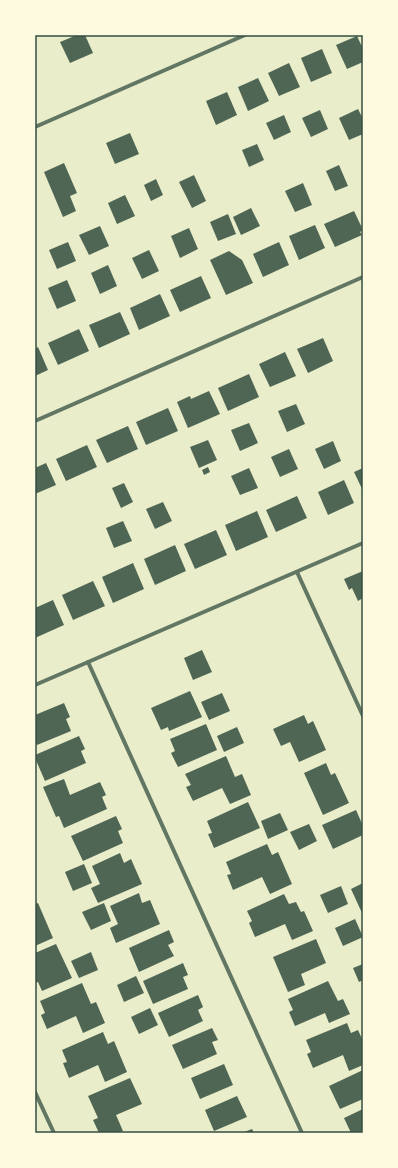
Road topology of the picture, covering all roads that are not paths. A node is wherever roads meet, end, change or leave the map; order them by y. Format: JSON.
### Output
{"nodes":[{"id":1,"x":245,"y":35,"type":"edge"},
{"id":2,"x":35,"y":127,"type":"edge"},
{"id":3,"x":363,"y":277,"type":"edge"},
{"id":4,"x":35,"y":421,"type":"edge"},
{"id":5,"x":363,"y":543,"type":"edge"},
{"id":6,"x":297,"y":572,"type":"junction"},
{"id":7,"x":88,"y":662,"type":"junction"},
{"id":8,"x":35,"y":685,"type":"edge"},
{"id":9,"x":363,"y":716,"type":"edge"},
{"id":10,"x":35,"y":1092,"type":"edge"},
{"id":11,"x":54,"y":1133,"type":"edge"},
{"id":12,"x":302,"y":1133,"type":"edge"}],
"edges":[{"from":1,"to":2,"type":"street"},
{"from":3,"to":4,"type":"street"},
{"from":5,"to":6,"type":"street"},
{"from":6,"to":7,"type":"street"},
{"from":6,"to":9,"type":"street"},
{"from":7,"to":8,"type":"street"},
{"from":7,"to":12,"type":"street"},
{"from":10,"to":11,"type":"street"}]}
